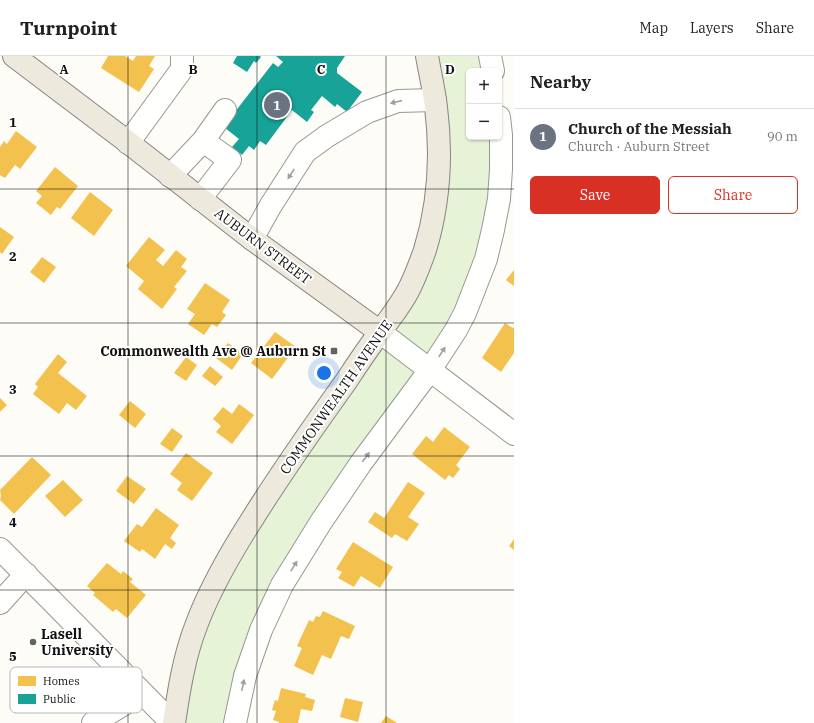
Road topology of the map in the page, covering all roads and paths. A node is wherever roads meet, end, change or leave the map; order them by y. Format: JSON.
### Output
{"nodes":[{"id":1,"x":14,"y":56,"type":"edge"},
{"id":2,"x":182,"y":56,"type":"edge"},
{"id":3,"x":427,"y":56,"type":"edge"},
{"id":4,"x":490,"y":56,"type":"edge"},
{"id":5,"x":492,"y":68,"type":"edge"},
{"id":6,"x":435,"y":100,"type":"junction"},
{"id":7,"x":225,"y":110,"type":"dead end"},
{"id":8,"x":501,"y":140,"type":"edge"},
{"id":9,"x":203,"y":141,"type":"junction"},
{"id":10,"x":128,"y":143,"type":"junction"},
{"id":11,"x":170,"y":176,"type":"junction"},
{"id":12,"x":200,"y":199,"type":"junction"},
{"id":13,"x":252,"y":239,"type":"junction"},
{"id":14,"x":380,"y":332,"type":"junction"},
{"id":15,"x":430,"y":370,"type":"junction"},
{"id":16,"x":514,"y":434,"type":"edge"},
{"id":17,"x":0,"y":549,"type":"edge"},
{"id":18,"x":26,"y":574,"type":"junction"},
{"id":19,"x":0,"y":603,"type":"edge"},
{"id":20,"x":117,"y":667,"type":"edge"},
{"id":21,"x":142,"y":693,"type":"edge"},
{"id":22,"x":109,"y":713,"type":"edge"},
{"id":23,"x":96,"y":721,"type":"edge"},
{"id":24,"x":173,"y":723,"type":"edge"},
{"id":25,"x":235,"y":723,"type":"edge"}],
"edges":[{"from":1,"to":10,"type":"main road","name":"AUBURN STREET"},
{"from":2,"to":10,"type":"street"},
{"from":3,"to":6,"type":"main road","name":"COMMONWEALTH AVENUE"},
{"from":4,"to":5,"type":"street"},
{"from":6,"to":13,"type":"street","one_way":true},
{"from":6,"to":14,"type":"main road","name":"COMMONWEALTH AVENUE"},
{"from":7,"to":9,"type":"street"},
{"from":15,"to":8,"type":"street","one_way":true},
{"from":9,"to":11,"type":"street"},
{"from":9,"to":12,"type":"street"},
{"from":10,"to":11,"type":"main road","name":"AUBURN STREET"},
{"from":11,"to":12,"type":"main road","name":"AUBURN STREET"},
{"from":12,"to":13,"type":"main road","name":"AUBURN STREET"},
{"from":13,"to":14,"type":"main road","name":"AUBURN STREET"},
{"from":14,"to":15,"type":"street","name":"AUBURN STREET"},
{"from":14,"to":24,"type":"main road","name":"COMMONWEALTH AVENUE"},
{"from":15,"to":16,"type":"street","name":"AUBURN STREET"},
{"from":25,"to":15,"type":"street","one_way":true},
{"from":17,"to":18,"type":"street"},
{"from":18,"to":19,"type":"street"},
{"from":18,"to":20,"type":"street"},
{"from":21,"to":24,"type":"street"},
{"from":22,"to":23,"type":"street"}]}
